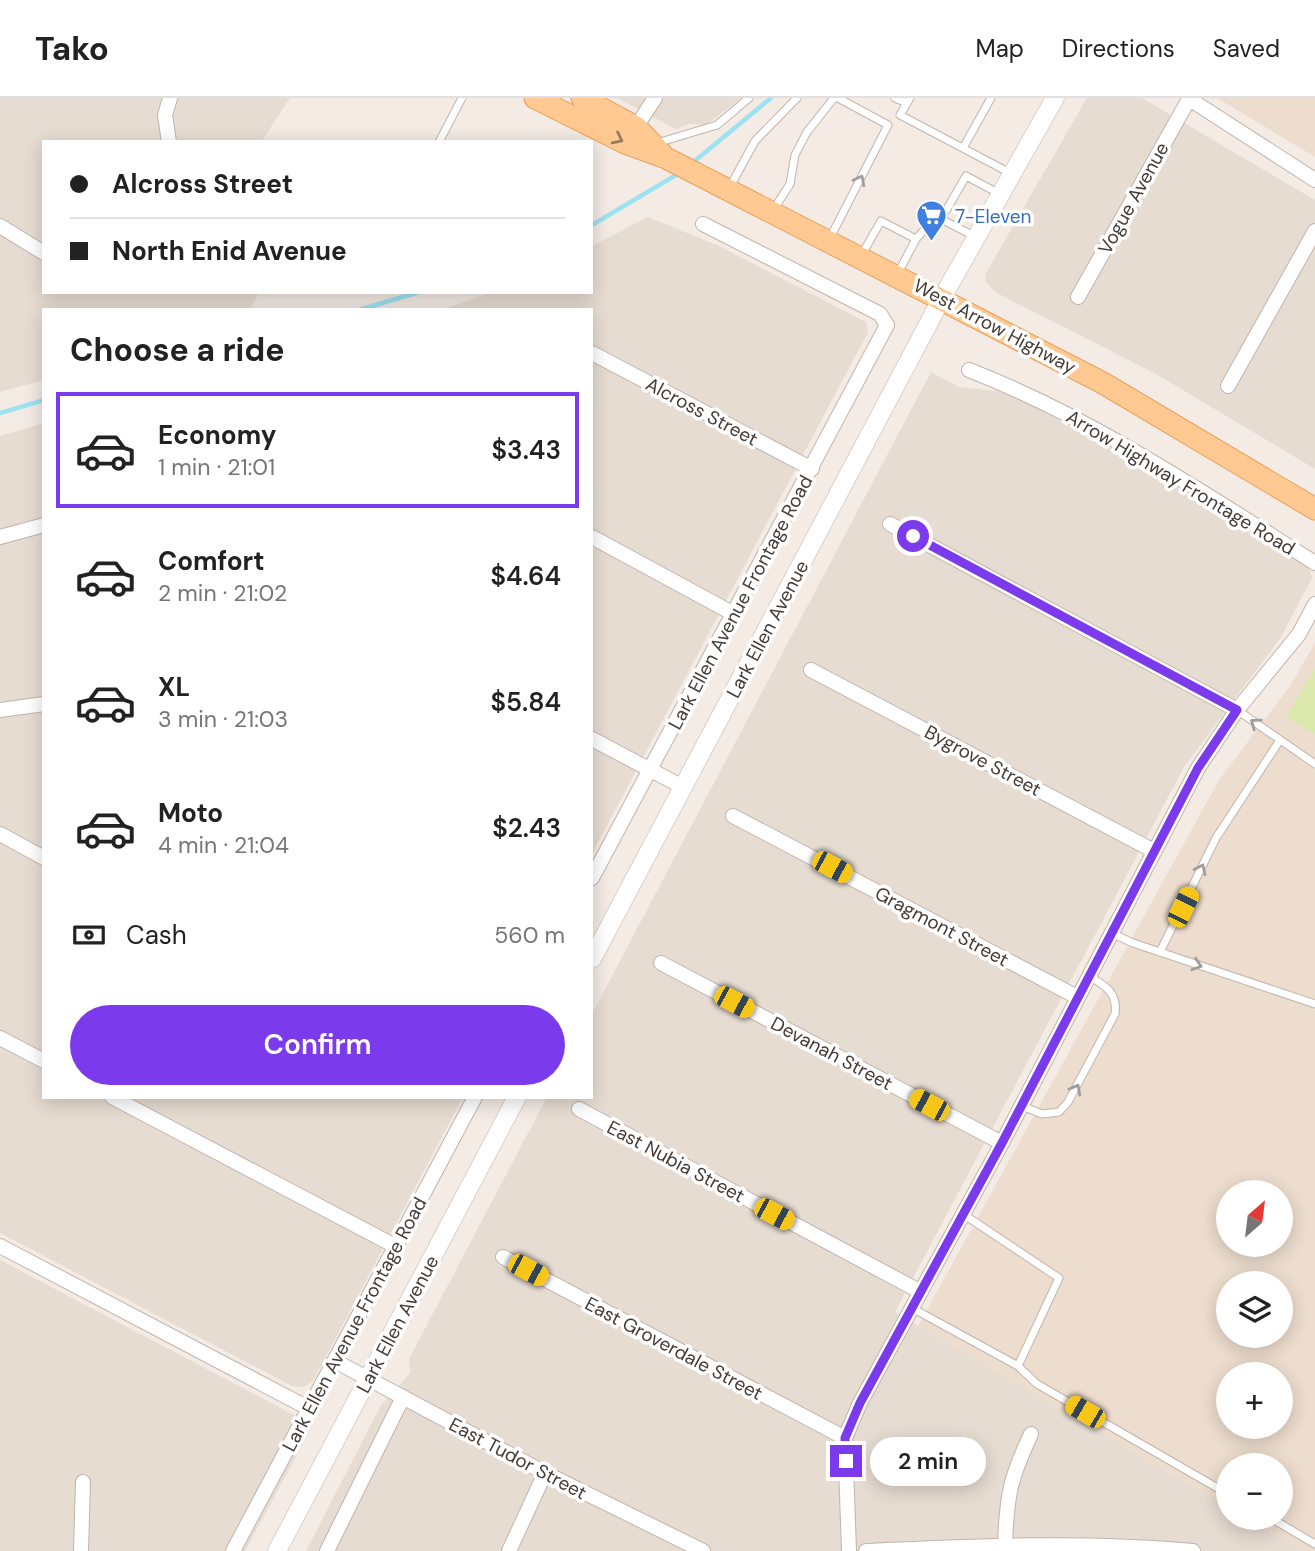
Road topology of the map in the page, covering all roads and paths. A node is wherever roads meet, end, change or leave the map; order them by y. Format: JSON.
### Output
{"nodes":[{"id":1,"x":170,"y":98,"type":"edge"},
{"id":2,"x":462,"y":98,"type":"edge"},
{"id":3,"x":535,"y":98,"type":"edge"},
{"id":4,"x":582,"y":98,"type":"edge"},
{"id":5,"x":655,"y":98,"type":"edge"},
{"id":6,"x":748,"y":98,"type":"edge"},
{"id":7,"x":797,"y":98,"type":"edge"},
{"id":8,"x":836,"y":98,"type":"edge"},
{"id":9,"x":895,"y":98,"type":"edge"},
{"id":10,"x":991,"y":98,"type":"edge"},
{"id":11,"x":1055,"y":98,"type":"edge"},
{"id":12,"x":1188,"y":98,"type":"edge"},
{"id":13,"x":908,"y":101,"type":"edge"},
{"id":14,"x":636,"y":127,"type":"junction"},
{"id":15,"x":169,"y":140,"type":"edge"},
{"id":16,"x":440,"y":140,"type":"edge"},
{"id":17,"x":964,"y":148,"type":"junction"},
{"id":18,"x":659,"y":151,"type":"junction"},
{"id":19,"x":1012,"y":174,"type":"junction"},
{"id":20,"x":1313,"y":175,"type":"edge"},
{"id":21,"x":732,"y":183,"type":"dead end"},
{"id":22,"x":1000,"y":195,"type":"junction"},
{"id":23,"x":772,"y":212,"type":"junction"},
{"id":24,"x":937,"y":217,"type":"junction"},
{"id":25,"x":703,"y":223,"type":"dead end"},
{"id":26,"x":0,"y":226,"type":"edge"},
{"id":27,"x":1315,"y":232,"type":"edge"},
{"id":28,"x":976,"y":237,"type":"junction"},
{"id":29,"x":916,"y":239,"type":"junction"},
{"id":30,"x":829,"y":241,"type":"junction"},
{"id":31,"x":42,"y":252,"type":"edge"},
{"id":32,"x":860,"y":257,"type":"junction"},
{"id":33,"x":897,"y":275,"type":"junction"},
{"id":34,"x":1078,"y":297,"type":"dead end"},
{"id":35,"x":942,"y":298,"type":"junction"},
{"id":36,"x":593,"y":354,"type":"edge"},
{"id":37,"x":969,"y":370,"type":"dead end"},
{"id":38,"x":1228,"y":386,"type":"dead end"},
{"id":39,"x":812,"y":469,"type":"junction"},
{"id":40,"x":1315,"y":509,"type":"edge"},
{"id":41,"x":890,"y":524,"type":"dead end"},
{"id":42,"x":42,"y":526,"type":"edge"},
{"id":43,"x":0,"y":537,"type":"edge"},
{"id":44,"x":593,"y":538,"type":"edge"},
{"id":45,"x":1315,"y":563,"type":"edge"},
{"id":46,"x":1315,"y":604,"type":"edge"},
{"id":47,"x":734,"y":614,"type":"junction"},
{"id":48,"x":811,"y":670,"type":"dead end"},
{"id":49,"x":42,"y":704,"type":"edge"},
{"id":50,"x":0,"y":710,"type":"edge"},
{"id":51,"x":1237,"y":710,"type":"junction"},
{"id":52,"x":593,"y":740,"type":"edge"},
{"id":53,"x":1280,"y":740,"type":"junction"},
{"id":54,"x":1315,"y":764,"type":"edge"},
{"id":55,"x":649,"y":770,"type":"junction"},
{"id":56,"x":683,"y":787,"type":"junction"},
{"id":57,"x":733,"y":816,"type":"dead end"},
{"id":58,"x":0,"y":834,"type":"edge"},
{"id":59,"x":1154,"y":851,"type":"junction"},
{"id":60,"x":42,"y":857,"type":"edge"},
{"id":61,"x":593,"y":876,"type":"edge"},
{"id":62,"x":1111,"y":932,"type":"junction"},
{"id":63,"x":1160,"y":952,"type":"junction"},
{"id":64,"x":593,"y":957,"type":"edge"},
{"id":65,"x":661,"y":963,"type":"dead end"},
{"id":66,"x":1088,"y":975,"type":"junction"},
{"id":67,"x":1077,"y":997,"type":"junction"},
{"id":68,"x":1315,"y":1004,"type":"edge"},
{"id":69,"x":0,"y":1038,"type":"edge"},
{"id":70,"x":42,"y":1060,"type":"edge"},
{"id":71,"x":116,"y":1099,"type":"edge"},
{"id":72,"x":474,"y":1099,"type":"edge"},
{"id":73,"x":516,"y":1099,"type":"edge"},
{"id":74,"x":1021,"y":1105,"type":"junction"},
{"id":75,"x":579,"y":1109,"type":"dead end"},
{"id":76,"x":1002,"y":1143,"type":"junction"},
{"id":77,"x":964,"y":1214,"type":"junction"},
{"id":78,"x":0,"y":1246,"type":"edge"},
{"id":79,"x":395,"y":1246,"type":"junction"},
{"id":80,"x":503,"y":1257,"type":"dead end"},
{"id":81,"x":921,"y":1292,"type":"junction"},
{"id":82,"x":912,"y":1308,"type":"junction"},
{"id":83,"x":335,"y":1361,"type":"junction"},
{"id":84,"x":1018,"y":1366,"type":"junction"},
{"id":85,"x":368,"y":1378,"type":"junction"},
{"id":86,"x":403,"y":1397,"type":"junction"},
{"id":87,"x":310,"y":1409,"type":"junction"},
{"id":88,"x":1031,"y":1434,"type":"dead end"},
{"id":89,"x":845,"y":1438,"type":"junction"},
{"id":90,"x":545,"y":1473,"type":"junction"},
{"id":91,"x":83,"y":1482,"type":"dead end"},
{"id":92,"x":1216,"y":1487,"type":"edge"},
{"id":93,"x":1291,"y":1530,"type":"edge"},
{"id":94,"x":1004,"y":1544,"type":"junction"},
{"id":95,"x":1315,"y":1544,"type":"edge"},
{"id":96,"x":81,"y":1551,"type":"edge"},
{"id":97,"x":233,"y":1551,"type":"edge"},
{"id":98,"x":277,"y":1551,"type":"edge"},
{"id":99,"x":327,"y":1551,"type":"edge"},
{"id":100,"x":509,"y":1551,"type":"edge"},
{"id":101,"x":703,"y":1551,"type":"edge"},
{"id":102,"x":849,"y":1551,"type":"edge"},
{"id":103,"x":866,"y":1551,"type":"edge"},
{"id":104,"x":1193,"y":1551,"type":"edge"}],
"edges":[{"from":1,"to":15,"type":"street"},
{"from":2,"to":16,"type":"lane"},
{"from":3,"to":18,"type":"main road","one_way":true},
{"from":4,"to":14,"type":"main road"},
{"from":5,"to":14,"type":"street"},
{"from":6,"to":18,"type":"lane"},
{"from":7,"to":21,"type":"lane"},
{"from":8,"to":23,"type":"lane"},
{"from":30,"to":8,"type":"lane","one_way":true},
{"from":9,"to":13,"type":"lane"},
{"from":10,"to":17,"type":"lane"},
{"from":11,"to":19,"type":"street","name":"Lark Ellen Avenue"},
{"from":12,"to":20,"type":"street"},
{"from":12,"to":34,"type":"street","name":"Vogue Avenue"},
{"from":13,"to":17,"type":"lane"},
{"from":14,"to":18,"type":"main road"},
{"from":17,"to":19,"type":"lane"},
{"from":18,"to":23,"type":"main road","name":"West Arrow Highway"},
{"from":19,"to":22,"type":"street","name":"Lark Ellen Avenue"},
{"from":22,"to":24,"type":"lane"},
{"from":22,"to":28,"type":"street","name":"Lark Ellen Avenue"},
{"from":23,"to":30,"type":"main road","name":"West Arrow Highway"},
{"from":24,"to":28,"type":"lane"},
{"from":24,"to":29,"type":"lane"},
{"from":25,"to":39,"type":"street","name":"Lark Ellen Avenue Frontage Road"},
{"from":26,"to":31,"type":"street"},
{"from":27,"to":38,"type":"street"},
{"from":28,"to":35,"type":"street","name":"Lark Ellen Avenue"},
{"from":29,"to":32,"type":"lane"},
{"from":29,"to":33,"type":"lane"},
{"from":30,"to":32,"type":"main road","name":"West Arrow Highway"},
{"from":32,"to":33,"type":"main road","name":"West Arrow Highway"},
{"from":33,"to":35,"type":"main road","name":"West Arrow Highway"},
{"from":35,"to":40,"type":"main road","name":"West Arrow Highway"},
{"from":35,"to":56,"type":"street","name":"Lark Ellen Avenue"},
{"from":36,"to":39,"type":"street","name":"Alcross Street"},
{"from":37,"to":45,"type":"street","name":"Arrow Highway Frontage Road"},
{"from":39,"to":47,"type":"street","name":"Lark Ellen Avenue Frontage Road"},
{"from":41,"to":51,"type":"street"},
{"from":42,"to":43,"type":"street"},
{"from":44,"to":47,"type":"street"},
{"from":46,"to":51,"type":"street"},
{"from":47,"to":55,"type":"street","name":"Lark Ellen Avenue Frontage Road"},
{"from":48,"to":59,"type":"street","name":"Bygrove Street"},
{"from":49,"to":50,"type":"street"},
{"from":53,"to":51,"type":"lane","one_way":true},
{"from":51,"to":59,"type":"street"},
{"from":52,"to":55,"type":"street"},
{"from":53,"to":54,"type":"lane"},
{"from":63,"to":53,"type":"lane","one_way":true},
{"from":55,"to":56,"type":"street"},
{"from":55,"to":61,"type":"street","name":"Lark Ellen Avenue Frontage Road"},
{"from":56,"to":64,"type":"street","name":"Lark Ellen Avenue"},
{"from":57,"to":67,"type":"street","name":"Gragmont Street"},
{"from":58,"to":60,"type":"street"},
{"from":59,"to":62,"type":"street"},
{"from":62,"to":63,"type":"lane"},
{"from":62,"to":66,"type":"street"},
{"from":63,"to":68,"type":"lane","one_way":true},
{"from":65,"to":76,"type":"street","name":"Devanah Street"},
{"from":66,"to":67,"type":"street"},
{"from":74,"to":66,"type":"lane","one_way":true},
{"from":67,"to":74,"type":"street"},
{"from":69,"to":70,"type":"street"},
{"from":71,"to":79,"type":"street"},
{"from":72,"to":79,"type":"street","name":"Lark Ellen Avenue Frontage Road"},
{"from":73,"to":85,"type":"street","name":"Lark Ellen Avenue"},
{"from":74,"to":76,"type":"street"},
{"from":75,"to":81,"type":"street","name":"East Nubia Street"},
{"from":76,"to":77,"type":"street"},
{"from":77,"to":81,"type":"street"},
{"from":77,"to":84,"type":"lane"},
{"from":78,"to":87,"type":"street"},
{"from":79,"to":83,"type":"street","name":"Lark Ellen Avenue Frontage Road"},
{"from":80,"to":89,"type":"street","name":"East Groverdale Street"},
{"from":81,"to":82,"type":"street"},
{"from":82,"to":84,"type":"lane"},
{"from":82,"to":89,"type":"street"},
{"from":83,"to":85,"type":"street","name":"East Tudor Street"},
{"from":83,"to":87,"type":"street","name":"Lark Ellen Avenue Frontage Road"},
{"from":84,"to":92,"type":"lane"},
{"from":85,"to":86,"type":"street","name":"East Tudor Street"},
{"from":85,"to":98,"type":"street","name":"Lark Ellen Avenue"},
{"from":86,"to":90,"type":"street","name":"East Tudor Street"},
{"from":86,"to":99,"type":"street"},
{"from":87,"to":97,"type":"street","name":"Lark Ellen Avenue Frontage Road"},
{"from":88,"to":94,"type":"street"},
{"from":89,"to":102,"type":"street"},
{"from":90,"to":100,"type":"street"},
{"from":90,"to":101,"type":"street","name":"East Tudor Street"},
{"from":91,"to":96,"type":"street"},
{"from":93,"to":95,"type":"lane"},
{"from":94,"to":103,"type":"street"},
{"from":94,"to":104,"type":"street"}]}
